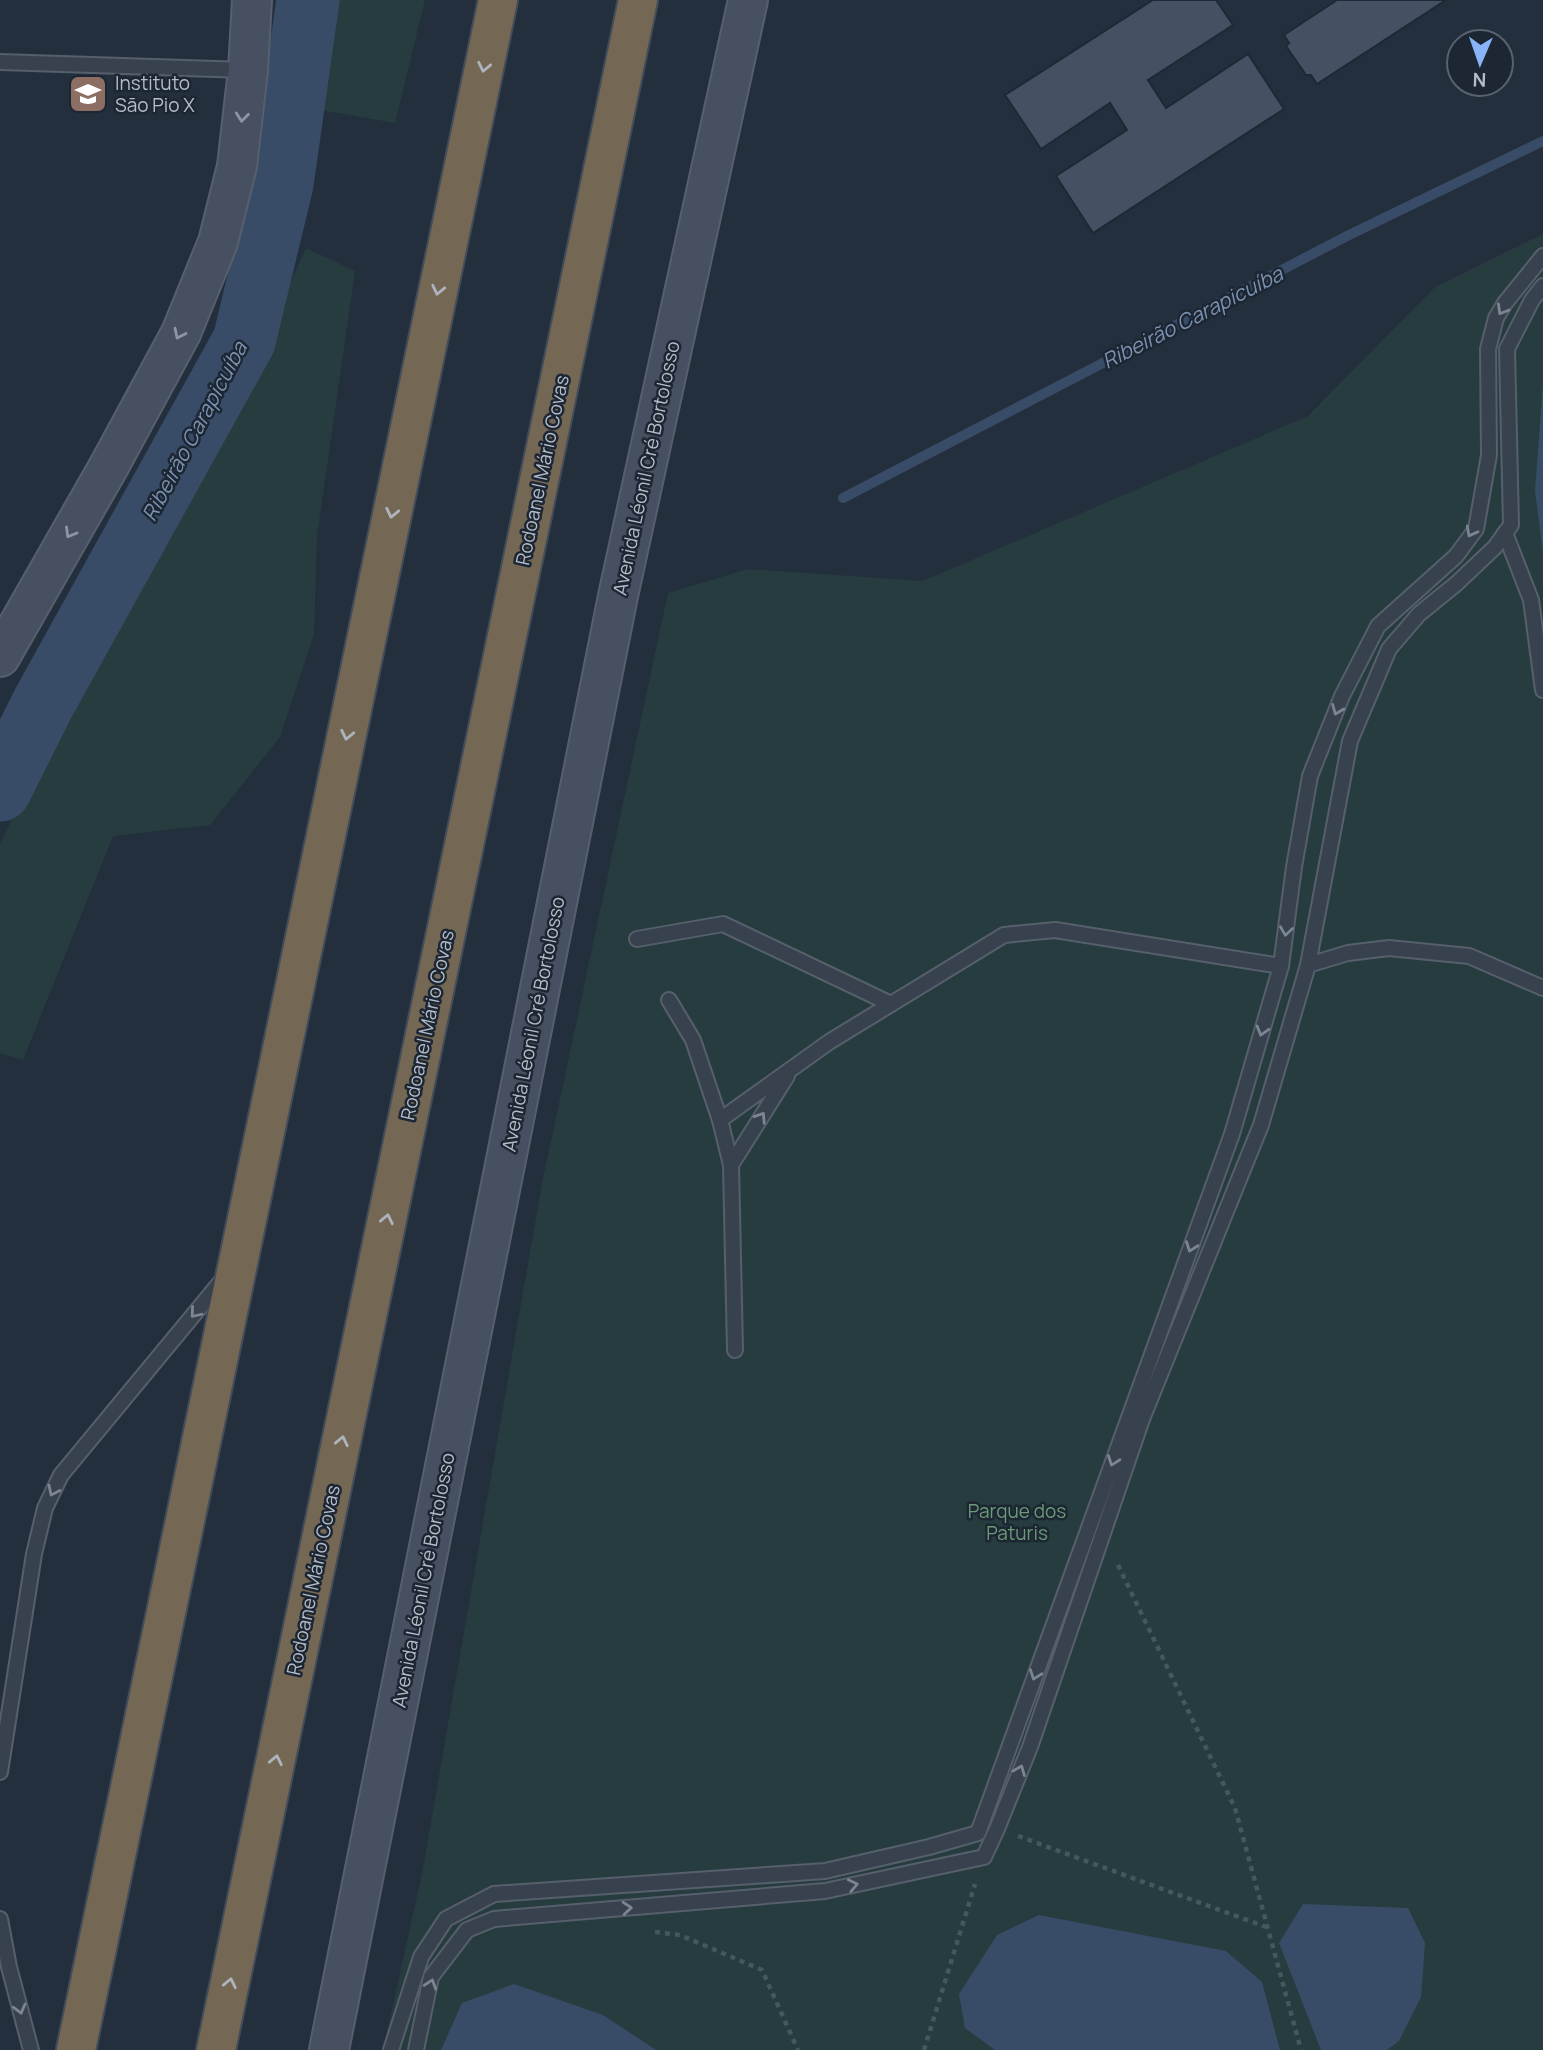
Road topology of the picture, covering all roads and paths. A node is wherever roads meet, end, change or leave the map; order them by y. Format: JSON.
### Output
{"nodes":[{"id":1,"x":252,"y":0,"type":"edge"},
{"id":2,"x":498,"y":0,"type":"edge"},
{"id":3,"x":638,"y":0,"type":"edge"},
{"id":4,"x":748,"y":0,"type":"edge"},
{"id":5,"x":0,"y":62,"type":"edge"},
{"id":6,"x":248,"y":70,"type":"junction"},
{"id":7,"x":1543,"y":256,"type":"edge"},
{"id":8,"x":1543,"y":286,"type":"edge"},
{"id":9,"x":1506,"y":533,"type":"junction"},
{"id":10,"x":0,"y":657,"type":"edge"},
{"id":11,"x":1543,"y":690,"type":"edge"},
{"id":12,"x":637,"y":939,"type":"dead end"},
{"id":13,"x":1308,"y":965,"type":"junction"},
{"id":14,"x":1281,"y":966,"type":"junction"},
{"id":15,"x":1543,"y":988,"type":"edge"},
{"id":16,"x":669,"y":1000,"type":"dead end"},
{"id":17,"x":891,"y":1004,"type":"junction"},
{"id":18,"x":792,"y":1069,"type":"junction"},
{"id":19,"x":720,"y":1120,"type":"junction"},
{"id":20,"x":731,"y":1165,"type":"junction"},
{"id":21,"x":239,"y":1261,"type":"junction"},
{"id":22,"x":735,"y":1350,"type":"dead end"},
{"id":23,"x":1102,"y":1534,"type":"junction"},
{"id":24,"x":0,"y":1772,"type":"edge"},
{"id":25,"x":997,"y":1829,"type":"junction"},
{"id":26,"x":984,"y":1857,"type":"junction"},
{"id":27,"x":0,"y":1919,"type":"edge"},
{"id":28,"x":1267,"y":1927,"type":"junction"},
{"id":29,"x":653,"y":1932,"type":"dead end"},
{"id":30,"x":31,"y":2050,"type":"edge"},
{"id":31,"x":76,"y":2050,"type":"edge"},
{"id":32,"x":216,"y":2050,"type":"edge"},
{"id":33,"x":329,"y":2050,"type":"edge"},
{"id":34,"x":391,"y":2050,"type":"edge"},
{"id":35,"x":416,"y":2050,"type":"edge"},
{"id":36,"x":798,"y":2050,"type":"edge"},
{"id":37,"x":924,"y":2050,"type":"edge"},
{"id":38,"x":1300,"y":2050,"type":"edge"}],
"edges":[{"from":1,"to":6,"type":"main road"},
{"from":2,"to":21,"type":"highway","one_way":true},
{"from":32,"to":3,"type":"highway","name":"Rodoanel Mário Covas","one_way":true},
{"from":4,"to":33,"type":"main road","name":"Avenida Léonil Cré Bortolosso"},
{"from":5,"to":6,"type":"lane"},
{"from":6,"to":10,"type":"main road","one_way":true},
{"from":7,"to":14,"type":"lane","one_way":true},
{"from":8,"to":9,"type":"lane"},
{"from":9,"to":11,"type":"lane"},
{"from":9,"to":13,"type":"lane"},
{"from":12,"to":17,"type":"lane"},
{"from":13,"to":15,"type":"lane"},
{"from":13,"to":23,"type":"lane"},
{"from":14,"to":17,"type":"lane"},
{"from":14,"to":34,"type":"lane","one_way":true},
{"from":16,"to":19,"type":"lane"},
{"from":17,"to":18,"type":"lane"},
{"from":18,"to":19,"type":"lane"},
{"from":20,"to":18,"type":"lane","one_way":true},
{"from":19,"to":20,"type":"lane"},
{"from":20,"to":22,"type":"lane"},
{"from":21,"to":24,"type":"lane","one_way":true},
{"from":21,"to":31,"type":"highway"},
{"from":25,"to":23,"type":"lane","one_way":true},
{"from":23,"to":28,"type":"path"},
{"from":25,"to":26,"type":"lane"},
{"from":25,"to":28,"type":"path"},
{"from":35,"to":26,"type":"lane","one_way":true},
{"from":26,"to":37,"type":"path"},
{"from":27,"to":30,"type":"lane","one_way":true},
{"from":28,"to":38,"type":"path"},
{"from":29,"to":36,"type":"path"}]}
